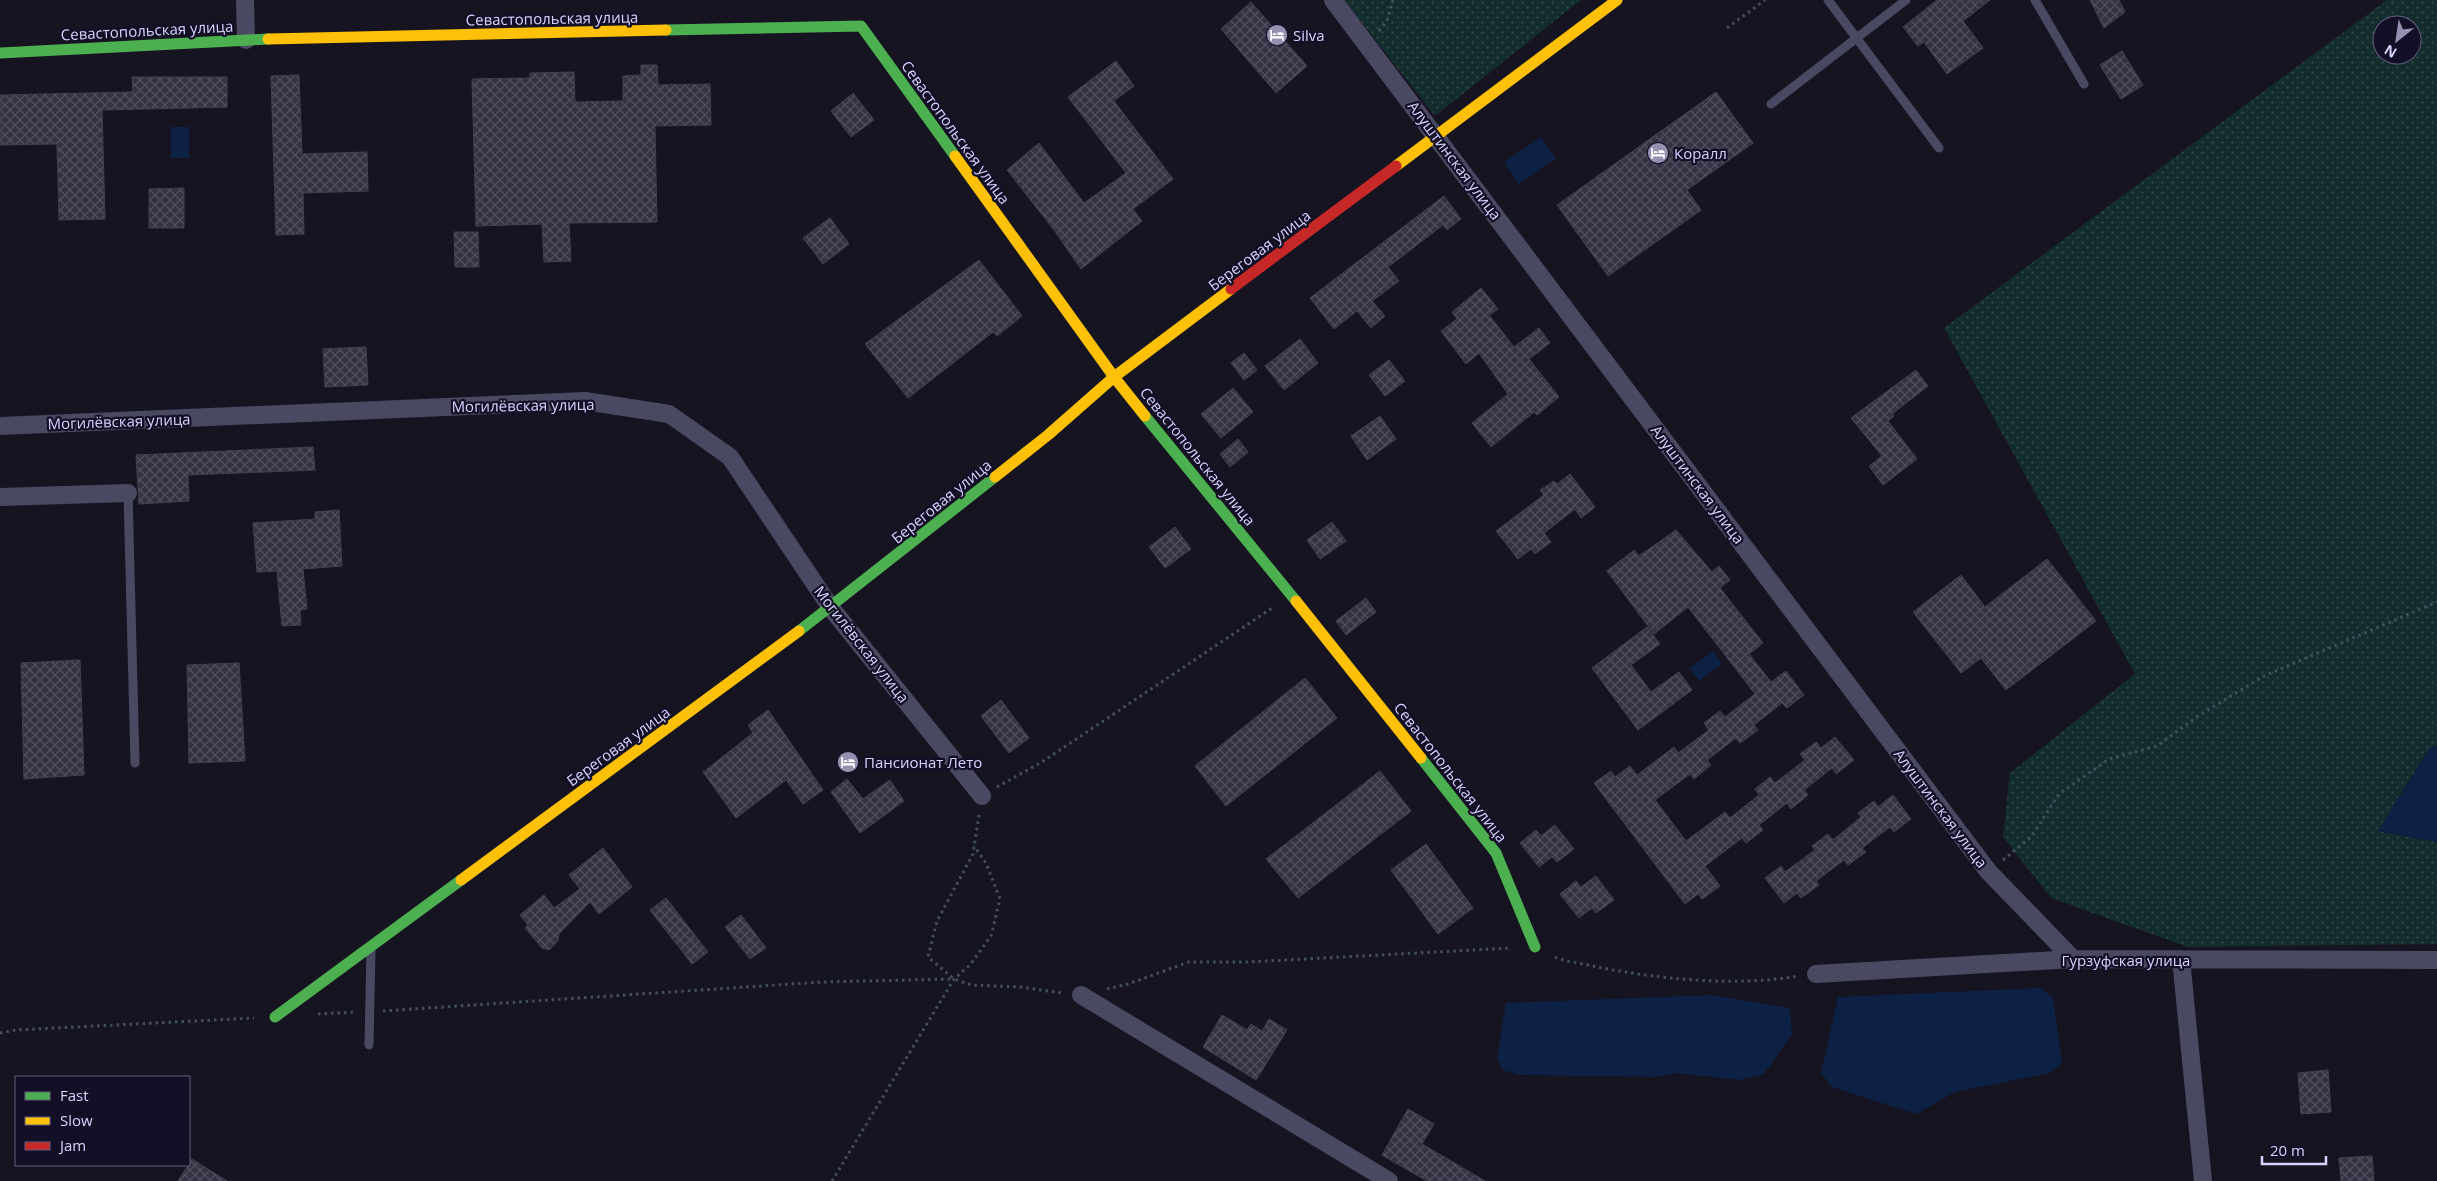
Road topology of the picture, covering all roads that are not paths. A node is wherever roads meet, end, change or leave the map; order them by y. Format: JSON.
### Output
{"nodes":[{"id":1,"x":245,"y":0,"type":"edge"},
{"id":2,"x":1333,"y":0,"type":"edge"},
{"id":3,"x":1617,"y":0,"type":"edge"},
{"id":4,"x":1828,"y":0,"type":"edge"},
{"id":5,"x":1906,"y":0,"type":"edge"},
{"id":6,"x":2035,"y":0,"type":"edge"},
{"id":7,"x":1856,"y":38,"type":"junction"},
{"id":8,"x":246,"y":40,"type":"junction"},
{"id":9,"x":0,"y":53,"type":"edge"},
{"id":10,"x":2084,"y":84,"type":"dead end"},
{"id":11,"x":1771,"y":104,"type":"dead end"},
{"id":12,"x":1437,"y":136,"type":"junction"},
{"id":13,"x":1939,"y":148,"type":"dead end"},
{"id":14,"x":1114,"y":377,"type":"junction"},
{"id":15,"x":0,"y":426,"type":"edge"},
{"id":16,"x":128,"y":493,"type":"joint"},
{"id":17,"x":0,"y":497,"type":"edge"},
{"id":18,"x":831,"y":608,"type":"junction"},
{"id":19,"x":135,"y":763,"type":"dead end"},
{"id":20,"x":982,"y":796,"type":"road end"},
{"id":21,"x":371,"y":947,"type":"junction"},
{"id":22,"x":1535,"y":947,"type":"road end"},
{"id":23,"x":2073,"y":959,"type":"junction"},
{"id":24,"x":2180,"y":959,"type":"junction"},
{"id":25,"x":2437,"y":960,"type":"edge"},
{"id":26,"x":1816,"y":974,"type":"road end"},
{"id":27,"x":1081,"y":995,"type":"road end"},
{"id":28,"x":276,"y":1016,"type":"road end"},
{"id":29,"x":369,"y":1045,"type":"dead end"},
{"id":30,"x":1388,"y":1181,"type":"edge"},
{"id":31,"x":2202,"y":1181,"type":"edge"}],
"edges":[{"from":1,"to":8,"type":"street"},
{"from":2,"to":12,"type":"street","name":"Алуштинская улица"},
{"from":3,"to":12,"type":"street","name":"Береговая улица"},
{"from":4,"to":7,"type":"lane"},
{"from":5,"to":7,"type":"lane"},
{"from":6,"to":10,"type":"lane"},
{"from":7,"to":11,"type":"lane"},
{"from":7,"to":13,"type":"lane"},
{"from":8,"to":9,"type":"street","name":"Севастопольская улица"},
{"from":8,"to":14,"type":"street","name":"Севастопольская улица"},
{"from":12,"to":14,"type":"street","name":"Береговая улица"},
{"from":12,"to":23,"type":"street","name":"Алуштинская улица"},
{"from":14,"to":18,"type":"street","name":"Береговая улица"},
{"from":14,"to":22,"type":"street","name":"Севастопольская улица"},
{"from":15,"to":18,"type":"street","name":"Могилёвская улица"},
{"from":16,"to":17,"type":"street"},
{"from":16,"to":19,"type":"lane"},
{"from":18,"to":20,"type":"street","name":"Могилёвская улица"},
{"from":18,"to":21,"type":"street","name":"Береговая улица"},
{"from":21,"to":28,"type":"street","name":"Береговая улица"},
{"from":21,"to":29,"type":"lane"},
{"from":23,"to":24,"type":"street","name":"Гурзуфская улица"},
{"from":23,"to":26,"type":"street","name":"Гурзуфская улица"},
{"from":24,"to":25,"type":"street","name":"Гурзуфская улица"},
{"from":24,"to":31,"type":"street"},
{"from":27,"to":30,"type":"street"}]}
